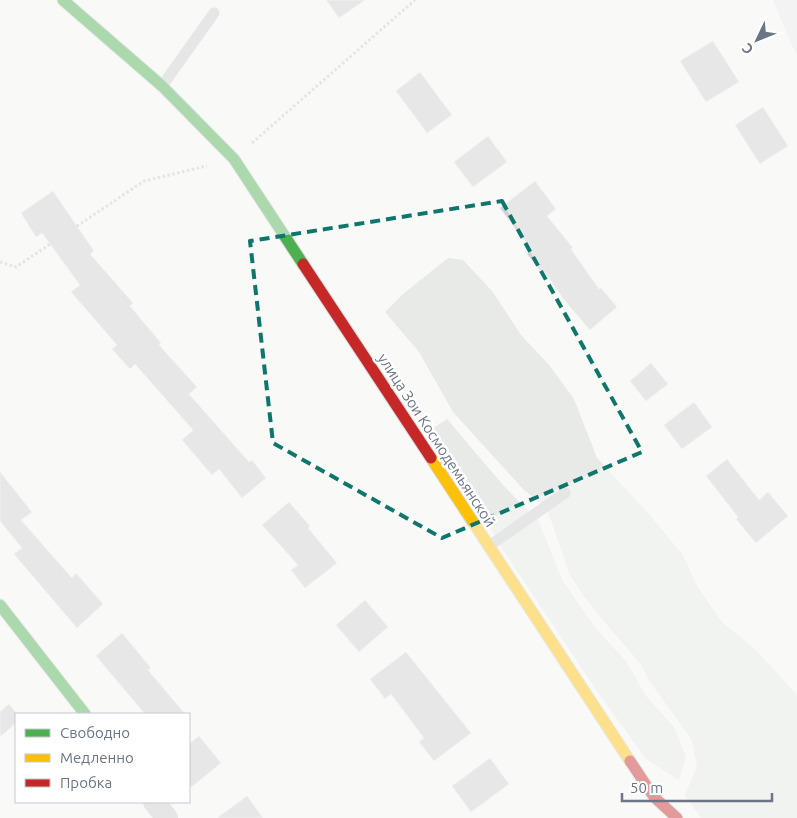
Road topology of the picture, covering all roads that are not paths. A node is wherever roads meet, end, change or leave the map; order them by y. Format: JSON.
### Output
{"nodes":[{"id":1,"x":63,"y":0,"type":"edge"},
{"id":2,"x":214,"y":13,"type":"dead end"},
{"id":3,"x":162,"y":86,"type":"junction"},
{"id":4,"x":565,"y":493,"type":"dead end"},
{"id":5,"x":489,"y":546,"type":"junction"},
{"id":6,"x":0,"y":605,"type":"edge"},
{"id":7,"x":85,"y":713,"type":"edge"},
{"id":8,"x":155,"y":803,"type":"edge"},
{"id":9,"x":167,"y":818,"type":"edge"},
{"id":10,"x":677,"y":818,"type":"edge"}],
"edges":[{"from":1,"to":3,"type":"street","name":"улица Зои Космодемьянской"},
{"from":2,"to":3,"type":"lane"},
{"from":3,"to":5,"type":"street","name":"улица Зои Космодемьянской"},
{"from":4,"to":5,"type":"lane"},
{"from":5,"to":10,"type":"street","name":"улица Зои Космодемьянской"},
{"from":6,"to":7,"type":"street"},
{"from":8,"to":9,"type":"street"}]}
